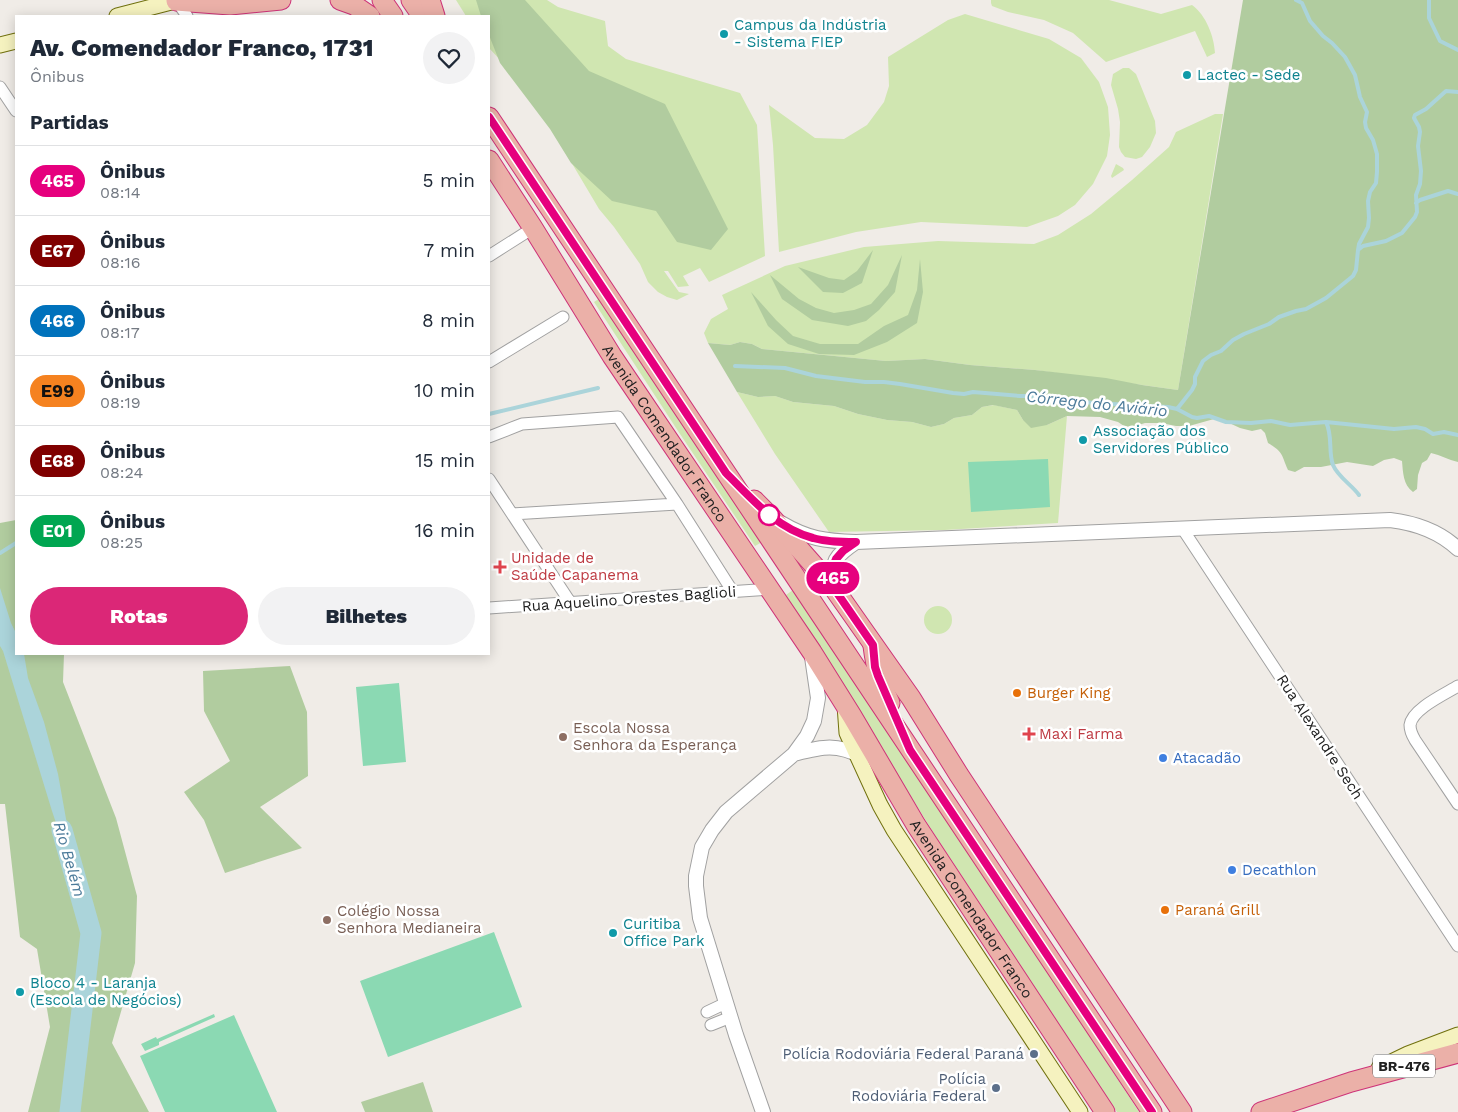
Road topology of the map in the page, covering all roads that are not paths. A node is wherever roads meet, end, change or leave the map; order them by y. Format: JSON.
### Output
{"nodes":[{"id":1,"x":177,"y":0,"type":"edge"},
{"id":2,"x":281,"y":0,"type":"edge"},
{"id":3,"x":340,"y":0,"type":"edge"},
{"id":4,"x":382,"y":0,"type":"edge"},
{"id":5,"x":411,"y":0,"type":"edge"},
{"id":6,"x":430,"y":0,"type":"edge"},
{"id":7,"x":121,"y":15,"type":"edge"},
{"id":8,"x":186,"y":15,"type":"edge"},
{"id":9,"x":369,"y":15,"type":"edge"},
{"id":10,"x":392,"y":15,"type":"edge"},
{"id":11,"x":421,"y":15,"type":"edge"},
{"id":12,"x":435,"y":15,"type":"edge"},
{"id":13,"x":15,"y":41,"type":"edge"},
{"id":14,"x":0,"y":45,"type":"edge"},
{"id":15,"x":0,"y":87,"type":"edge"},
{"id":16,"x":15,"y":110,"type":"edge"},
{"id":17,"x":490,"y":118,"type":"edge"},
{"id":18,"x":490,"y":162,"type":"edge"},
{"id":19,"x":533,"y":228,"type":"junction"},
{"id":20,"x":490,"y":255,"type":"edge"},
{"id":21,"x":563,"y":317,"type":"dead end"},
{"id":22,"x":490,"y":361,"type":"edge"},
{"id":23,"x":490,"y":436,"type":"edge"},
{"id":24,"x":726,"y":473,"type":"junction"},
{"id":25,"x":490,"y":481,"type":"edge"},
{"id":26,"x":677,"y":504,"type":"junction"},
{"id":27,"x":512,"y":514,"type":"junction"},
{"id":28,"x":772,"y":518,"type":"junction"},
{"id":29,"x":1182,"y":528,"type":"junction"},
{"id":30,"x":856,"y":542,"type":"junction"},
{"id":31,"x":1458,"y":549,"type":"edge"},
{"id":32,"x":833,"y":587,"type":"junction"},
{"id":33,"x":770,"y":590,"type":"junction"},
{"id":34,"x":732,"y":592,"type":"junction"},
{"id":35,"x":570,"y":602,"type":"junction"},
{"id":36,"x":490,"y":608,"type":"edge"},
{"id":37,"x":873,"y":645,"type":"junction"},
{"id":38,"x":812,"y":652,"type":"junction"},
{"id":39,"x":1458,"y":686,"type":"edge"},
{"id":40,"x":845,"y":704,"type":"junction"},
{"id":41,"x":910,"y":750,"type":"junction"},
{"id":42,"x":855,"y":753,"type":"junction"},
{"id":43,"x":794,"y":754,"type":"junction"},
{"id":44,"x":882,"y":767,"type":"junction"},
{"id":45,"x":1458,"y":804,"type":"edge"},
{"id":46,"x":1458,"y":946,"type":"edge"},
{"id":47,"x":726,"y":1003,"type":"junction"},
{"id":48,"x":707,"y":1012,"type":"dead end"},
{"id":49,"x":731,"y":1017,"type":"junction"},
{"id":50,"x":711,"y":1025,"type":"dead end"},
{"id":51,"x":1458,"y":1036,"type":"edge"},
{"id":52,"x":1458,"y":1052,"type":"edge"},
{"id":53,"x":1351,"y":1082,"type":"junction"},
{"id":54,"x":763,"y":1112,"type":"edge"},
{"id":55,"x":1080,"y":1112,"type":"edge"},
{"id":56,"x":1105,"y":1112,"type":"edge"},
{"id":57,"x":1152,"y":1112,"type":"edge"},
{"id":58,"x":1181,"y":1112,"type":"edge"},
{"id":59,"x":1261,"y":1112,"type":"edge"}],
"edges":[{"from":1,"to":2,"type":"highway"},
{"from":1,"to":7,"type":"main road"},
{"from":1,"to":8,"type":"street"},
{"from":3,"to":9,"type":"highway"},
{"from":4,"to":10,"type":"highway"},
{"from":5,"to":11,"type":"highway"},
{"from":6,"to":12,"type":"highway"},
{"from":13,"to":14,"type":"main road"},
{"from":15,"to":16,"type":"street"},
{"from":17,"to":24,"type":"highway","name":"Avenida Comendador Franco"},
{"from":18,"to":19,"type":"highway","name":"Avenida Comendador Franco"},
{"from":19,"to":20,"type":"street"},
{"from":19,"to":33,"type":"highway","name":"Avenida Comendador Franco"},
{"from":21,"to":22,"type":"street"},
{"from":23,"to":26,"type":"street"},
{"from":24,"to":28,"type":"highway"},
{"from":24,"to":41,"type":"highway","name":"Avenida Comendador Franco"},
{"from":25,"to":27,"type":"street"},
{"from":26,"to":27,"type":"street"},
{"from":26,"to":34,"type":"street"},
{"from":27,"to":35,"type":"street"},
{"from":28,"to":30,"type":"street"},
{"from":28,"to":32,"type":"highway"},
{"from":29,"to":30,"type":"street"},
{"from":29,"to":31,"type":"street"},
{"from":29,"to":46,"type":"street","name":"Rua Alexandre Sech"},
{"from":30,"to":32,"type":"street"},
{"from":32,"to":37,"type":"highway"},
{"from":33,"to":34,"type":"street","name":"Rua Aquelino Orestes Baglioli"},
{"from":33,"to":38,"type":"highway","name":"Avenida Comendador Franco"},
{"from":34,"to":35,"type":"street","name":"Rua Aquelino Orestes Baglioli"},
{"from":35,"to":36,"type":"street","name":"Rua Aquelino Orestes Baglioli"},
{"from":37,"to":41,"type":"highway"},
{"from":37,"to":58,"type":"highway"},
{"from":38,"to":40,"type":"highway","name":"Avenida Comendador Franco"},
{"from":38,"to":43,"type":"street"},
{"from":39,"to":45,"type":"street"},
{"from":40,"to":42,"type":"main road","name":"Avenida Comendador Franco"},
{"from":40,"to":44,"type":"highway","name":"Avenida Comendador Franco"},
{"from":41,"to":57,"type":"highway","name":"Avenida Comendador Franco"},
{"from":42,"to":43,"type":"street"},
{"from":42,"to":44,"type":"street"},
{"from":42,"to":55,"type":"main road","name":"Avenida Comendador Franco"},
{"from":43,"to":47,"type":"street"},
{"from":44,"to":56,"type":"highway","name":"Avenida Comendador Franco"},
{"from":47,"to":48,"type":"street"},
{"from":47,"to":49,"type":"street"},
{"from":49,"to":50,"type":"street"},
{"from":49,"to":54,"type":"street"},
{"from":51,"to":53,"type":"main road"},
{"from":52,"to":53,"type":"highway","number":"BR-476"},
{"from":53,"to":59,"type":"highway","number":"BR-476"}]}
